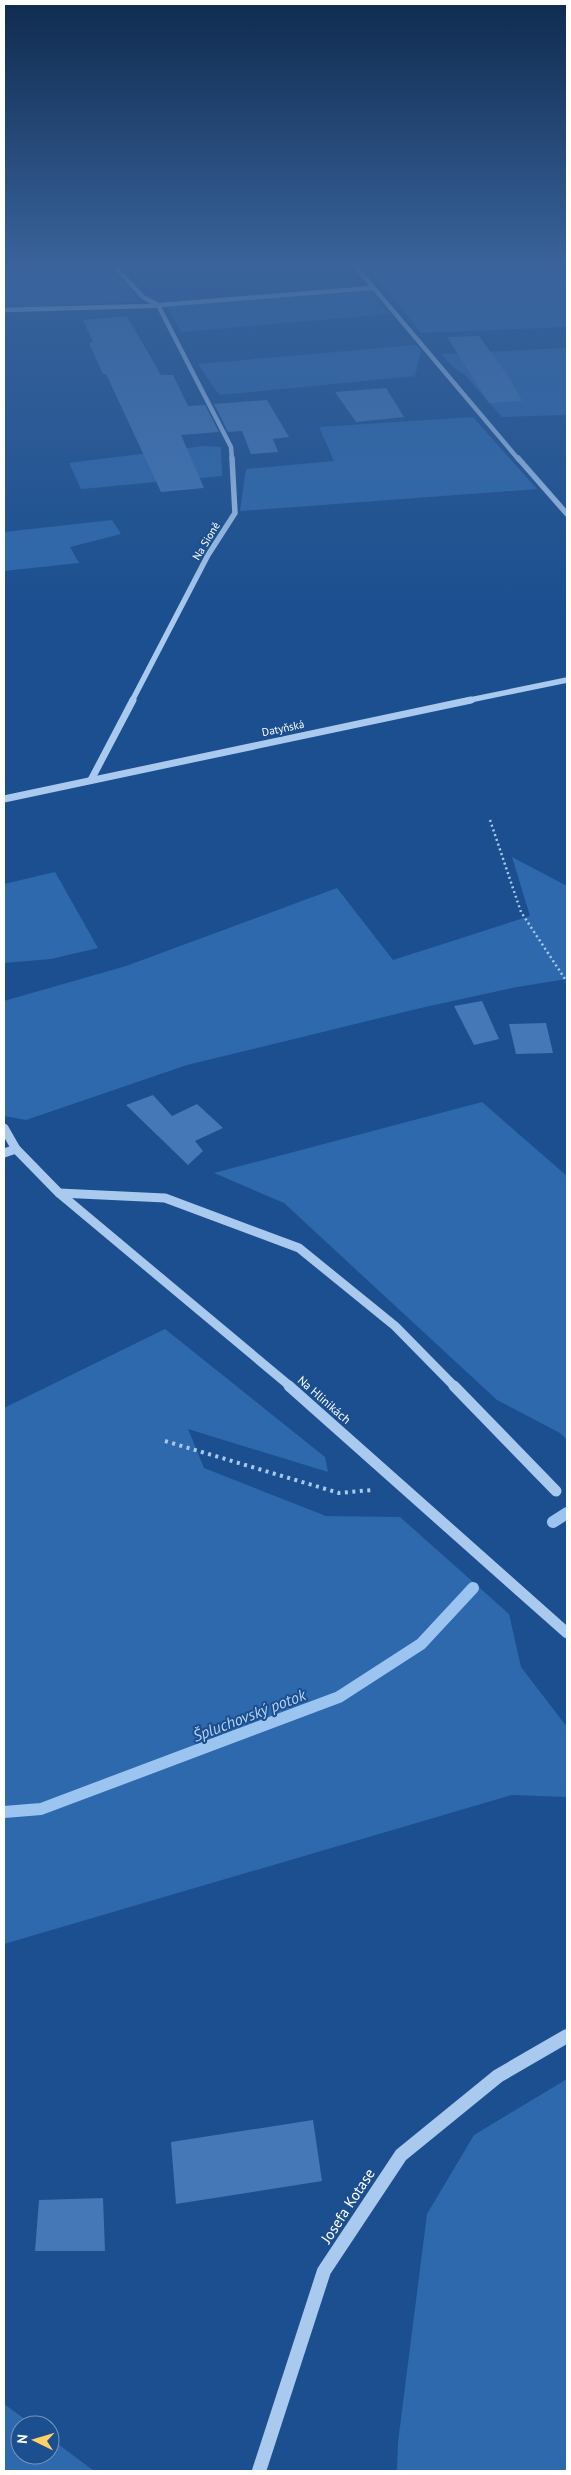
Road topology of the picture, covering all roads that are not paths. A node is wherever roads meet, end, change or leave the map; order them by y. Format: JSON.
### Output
{"nodes":[{"id":1,"x":198,"y":382,"type":"edge"},
{"id":2,"x":454,"y":382,"type":"edge"},
{"id":3,"x":567,"y":514,"type":"edge"},
{"id":4,"x":567,"y":680,"type":"edge"},
{"id":5,"x":91,"y":780,"type":"junction"},
{"id":6,"x":4,"y":799,"type":"edge"},
{"id":7,"x":4,"y":1128,"type":"edge"},
{"id":8,"x":16,"y":1149,"type":"junction"},
{"id":9,"x":4,"y":1153,"type":"edge"},
{"id":10,"x":59,"y":1192,"type":"junction"},
{"id":11,"x":556,"y":1491,"type":"dead end"},
{"id":12,"x":567,"y":1634,"type":"edge"},
{"id":13,"x":567,"y":2036,"type":"edge"},
{"id":14,"x":259,"y":2471,"type":"edge"}],
"edges":[{"from":1,"to":5,"type":"street","name":"Na Sioně"},
{"from":2,"to":3,"type":"street"},
{"from":4,"to":5,"type":"street","name":"Datyňská"},
{"from":5,"to":6,"type":"street","name":"Datyňská"},
{"from":7,"to":8,"type":"street","name":"Na Hlinikách"},
{"from":8,"to":9,"type":"street"},
{"from":8,"to":10,"type":"street","name":"Na Hlinikách"},
{"from":10,"to":11,"type":"street"},
{"from":10,"to":12,"type":"street","name":"Na Hlinikách"},
{"from":13,"to":14,"type":"street","name":"Josefa Kotase"}]}
